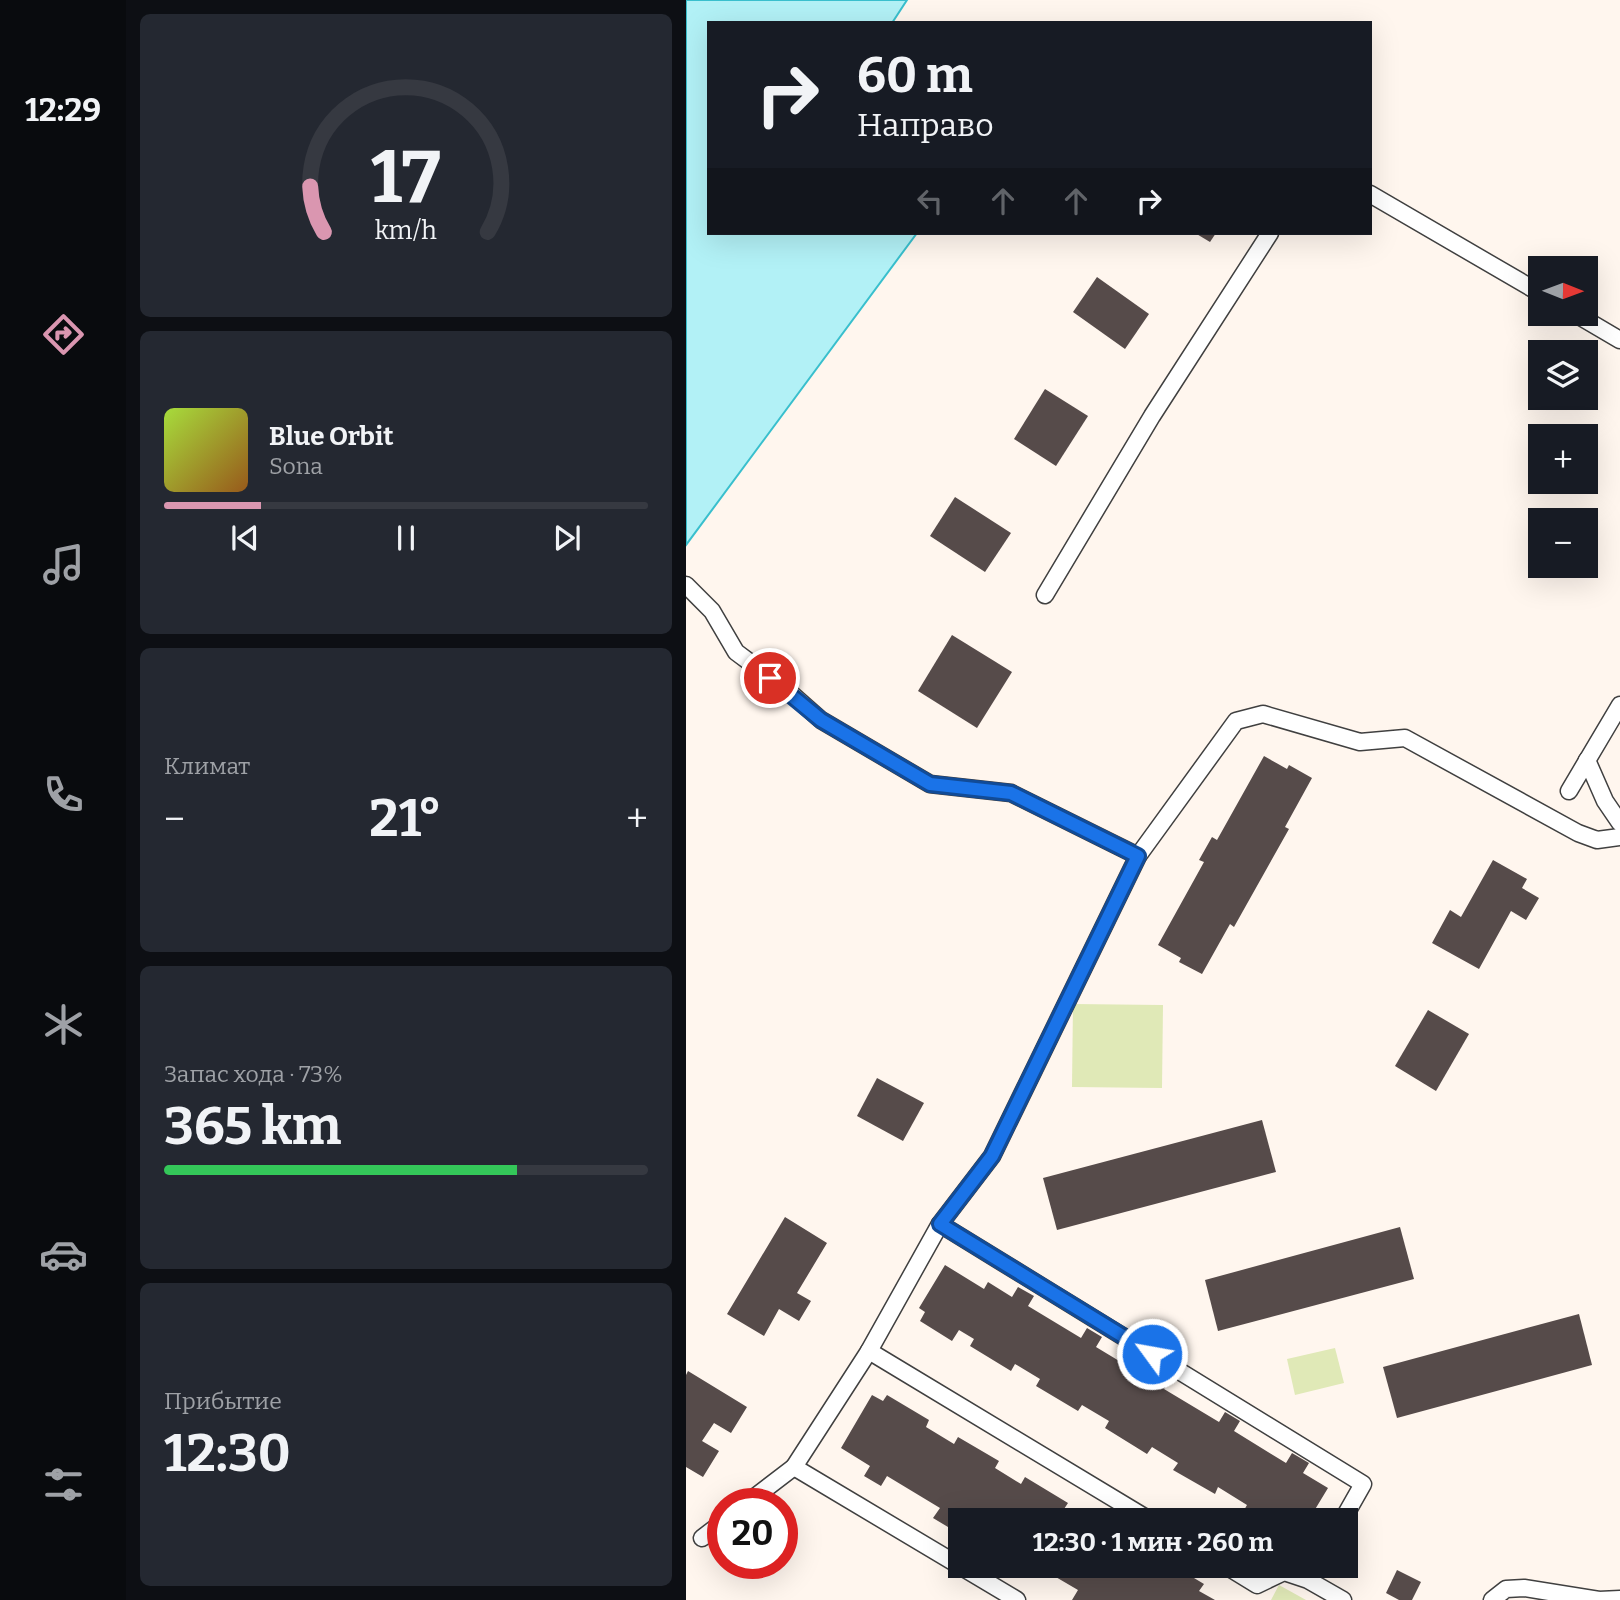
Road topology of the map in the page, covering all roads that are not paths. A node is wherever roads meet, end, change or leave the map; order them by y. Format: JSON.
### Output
{"nodes":[{"id":1,"x":1372,"y":195,"type":"edge"},
{"id":2,"x":1269,"y":235,"type":"edge"},
{"id":3,"x":1528,"y":286,"type":"edge"},
{"id":4,"x":1596,"y":326,"type":"edge"},
{"id":5,"x":1620,"y":340,"type":"edge"},
{"id":6,"x":686,"y":585,"type":"edge"},
{"id":7,"x":1045,"y":595,"type":"dead end"},
{"id":8,"x":1620,"y":705,"type":"edge"},
{"id":9,"x":1587,"y":760,"type":"junction"},
{"id":10,"x":1569,"y":791,"type":"dead end"},
{"id":11,"x":1620,"y":823,"type":"edge"},
{"id":12,"x":1620,"y":837,"type":"edge"},
{"id":13,"x":1138,"y":856,"type":"junction"},
{"id":14,"x":940,"y":1224,"type":"junction"},
{"id":15,"x":869,"y":1351,"type":"junction"},
{"id":16,"x":794,"y":1467,"type":"junction"},
{"id":17,"x":767,"y":1488,"type":"edge"},
{"id":18,"x":1129,"y":1508,"type":"edge"},
{"id":19,"x":1349,"y":1508,"type":"edge"},
{"id":20,"x":707,"y":1534,"type":"edge"},
{"id":21,"x":702,"y":1538,"type":"dead end"},
{"id":22,"x":1246,"y":1578,"type":"edge"},
{"id":23,"x":1272,"y":1578,"type":"edge"},
{"id":24,"x":1318,"y":1578,"type":"edge"},
{"id":25,"x":1620,"y":1599,"type":"edge"},
{"id":26,"x":1015,"y":1600,"type":"edge"},
{"id":27,"x":1343,"y":1600,"type":"edge"},
{"id":28,"x":1492,"y":1600,"type":"edge"}],
"edges":[{"from":1,"to":3,"type":"lane"},
{"from":2,"to":7,"type":"lane"},
{"from":4,"to":5,"type":"lane"},
{"from":6,"to":13,"type":"lane"},
{"from":8,"to":9,"type":"lane"},
{"from":9,"to":10,"type":"lane"},
{"from":9,"to":11,"type":"lane"},
{"from":12,"to":13,"type":"lane"},
{"from":13,"to":14,"type":"lane"},
{"from":14,"to":15,"type":"lane"},
{"from":14,"to":19,"type":"lane"},
{"from":15,"to":16,"type":"lane"},
{"from":15,"to":18,"type":"lane"},
{"from":16,"to":17,"type":"lane"},
{"from":16,"to":26,"type":"lane"},
{"from":20,"to":21,"type":"lane"},
{"from":22,"to":23,"type":"lane"},
{"from":24,"to":27,"type":"lane"},
{"from":25,"to":28,"type":"lane"}]}
